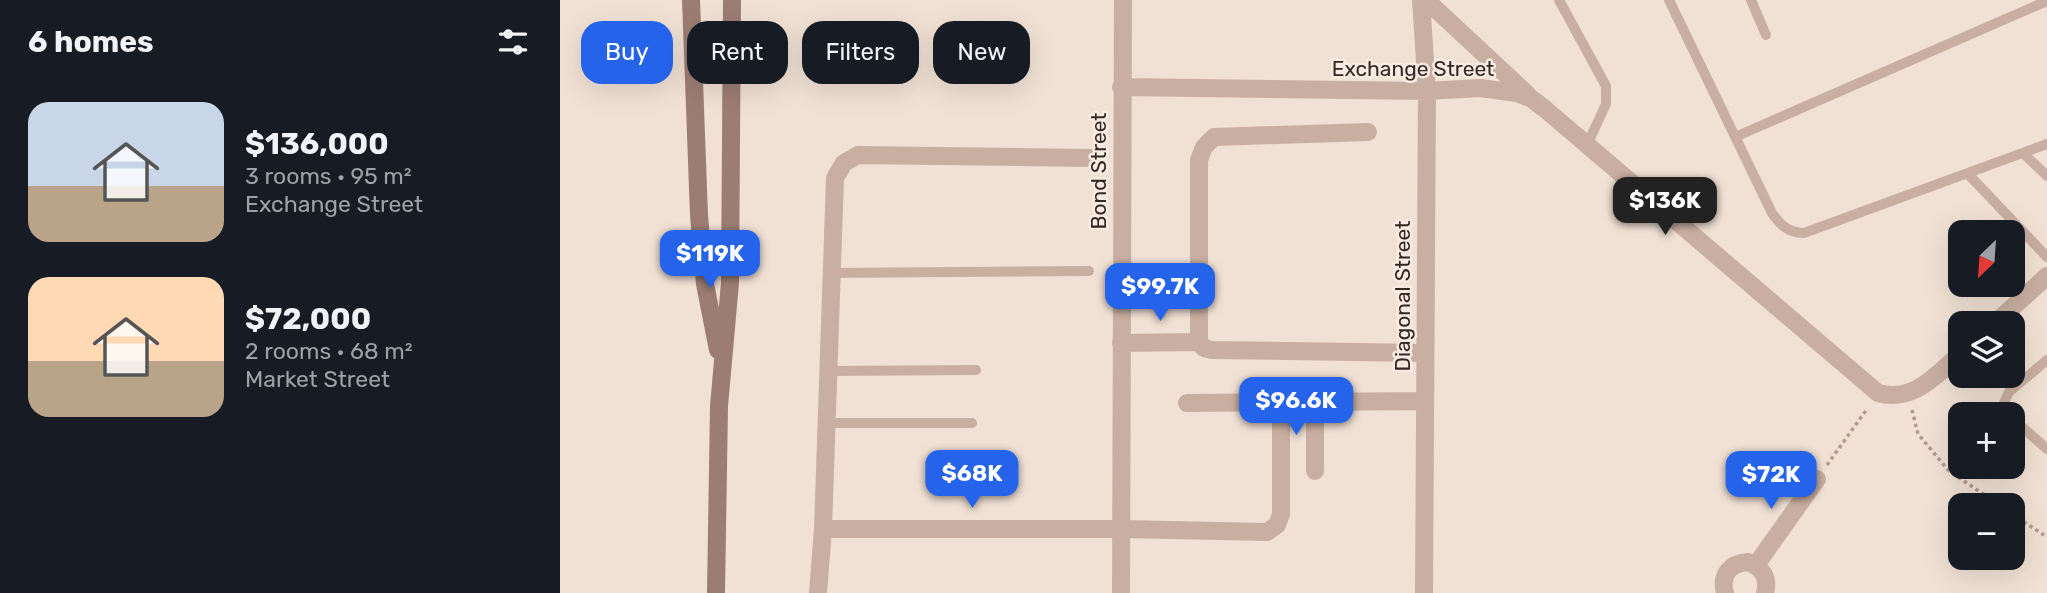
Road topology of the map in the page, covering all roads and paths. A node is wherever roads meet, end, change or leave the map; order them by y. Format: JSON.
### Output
{"nodes":[{"id":1,"x":691,"y":0,"type":"edge"},
{"id":2,"x":732,"y":0,"type":"edge"},
{"id":3,"x":1123,"y":0,"type":"edge"},
{"id":4,"x":1423,"y":0,"type":"edge"},
{"id":5,"x":1559,"y":0,"type":"edge"},
{"id":6,"x":1669,"y":0,"type":"edge"},
{"id":7,"x":1751,"y":0,"type":"edge"},
{"id":8,"x":2047,"y":1,"type":"edge"},
{"id":9,"x":1766,"y":35,"type":"dead end"},
{"id":10,"x":1121,"y":87,"type":"junction"},
{"id":11,"x":1427,"y":91,"type":"junction"},
{"id":12,"x":1532,"y":99,"type":"junction"},
{"id":13,"x":1368,"y":132,"type":"dead end"},
{"id":14,"x":1735,"y":137,"type":"junction"},
{"id":15,"x":2047,"y":144,"type":"edge"},
{"id":16,"x":1587,"y":145,"type":"junction"},
{"id":17,"x":2024,"y":154,"type":"junction"},
{"id":18,"x":1091,"y":158,"type":"dead end"},
{"id":19,"x":1968,"y":174,"type":"junction"},
{"id":20,"x":2047,"y":176,"type":"edge"},
{"id":21,"x":2047,"y":257,"type":"edge"},
{"id":22,"x":1089,"y":271,"type":"dead end"},
{"id":23,"x":831,"y":272,"type":"junction"},
{"id":24,"x":2047,"y":276,"type":"edge"},
{"id":25,"x":2008,"y":311,"type":"edge"},
{"id":26,"x":1199,"y":342,"type":"junction"},
{"id":27,"x":1121,"y":343,"type":"junction"},
{"id":28,"x":1424,"y":353,"type":"junction"},
{"id":29,"x":2047,"y":360,"type":"edge"},
{"id":30,"x":1948,"y":365,"type":"edge"},
{"id":31,"x":721,"y":368,"type":"junction"},
{"id":32,"x":976,"y":370,"type":"dead end"},
{"id":33,"x":828,"y":371,"type":"junction"},
{"id":34,"x":1892,"y":394,"type":"junction"},
{"id":35,"x":1425,"y":401,"type":"junction"},
{"id":36,"x":1281,"y":402,"type":"junction"},
{"id":37,"x":1315,"y":402,"type":"junction"},
{"id":38,"x":2004,"y":402,"type":"edge"},
{"id":39,"x":1187,"y":403,"type":"dead end"},
{"id":40,"x":826,"y":423,"type":"junction"},
{"id":41,"x":971,"y":423,"type":"dead end"},
{"id":42,"x":2025,"y":429,"type":"edge"},
{"id":43,"x":2047,"y":449,"type":"edge"},
{"id":44,"x":1315,"y":471,"type":"dead end"},
{"id":45,"x":1817,"y":479,"type":"joint"},
{"id":46,"x":1982,"y":493,"type":"edge"},
{"id":47,"x":2025,"y":523,"type":"edge"},
{"id":48,"x":823,"y":529,"type":"junction"},
{"id":49,"x":1122,"y":529,"type":"junction"},
{"id":50,"x":2047,"y":537,"type":"edge"},
{"id":51,"x":1756,"y":565,"type":"junction"},
{"id":52,"x":716,"y":593,"type":"edge"},
{"id":53,"x":818,"y":593,"type":"edge"},
{"id":54,"x":1121,"y":593,"type":"edge"},
{"id":55,"x":1424,"y":593,"type":"edge"},
{"id":56,"x":1724,"y":593,"type":"edge"},
{"id":57,"x":1765,"y":593,"type":"edge"}],
"edges":[{"from":1,"to":31,"type":"main road"},
{"from":2,"to":31,"type":"main road"},
{"from":3,"to":10,"type":"street","name":"Bond Street"},
{"from":4,"to":11,"type":"street","name":"Diagonal Street"},
{"from":4,"to":12,"type":"street"},
{"from":5,"to":16,"type":"lane"},
{"from":6,"to":14,"type":"lane"},
{"from":7,"to":9,"type":"lane"},
{"from":8,"to":14,"type":"lane"},
{"from":10,"to":11,"type":"street","name":"Exchange Street"},
{"from":10,"to":27,"type":"street","name":"Bond Street"},
{"from":11,"to":12,"type":"street","name":"Exchange Street"},
{"from":11,"to":28,"type":"street","name":"Diagonal Street"},
{"from":12,"to":16,"type":"street","name":"Exchange Street"},
{"from":13,"to":26,"type":"street"},
{"from":14,"to":19,"type":"lane"},
{"from":15,"to":17,"type":"lane"},
{"from":16,"to":34,"type":"street","name":"Exchange Street"},
{"from":17,"to":19,"type":"lane"},
{"from":17,"to":20,"type":"lane"},
{"from":18,"to":23,"type":"street"},
{"from":19,"to":21,"type":"lane"},
{"from":22,"to":23,"type":"lane"},
{"from":23,"to":33,"type":"street"},
{"from":24,"to":25,"type":"street"},
{"from":26,"to":27,"type":"street"},
{"from":26,"to":28,"type":"street"},
{"from":27,"to":49,"type":"street","name":"Bond Street"},
{"from":28,"to":35,"type":"street","name":"Diagonal Street"},
{"from":29,"to":38,"type":"lane"},
{"from":30,"to":34,"type":"street"},
{"from":31,"to":52,"type":"main road"},
{"from":32,"to":33,"type":"lane"},
{"from":33,"to":40,"type":"street"},
{"from":34,"to":45,"type":"path"},
{"from":34,"to":46,"type":"path"},
{"from":35,"to":37,"type":"street"},
{"from":35,"to":55,"type":"street","name":"Diagonal Street"},
{"from":36,"to":37,"type":"street"},
{"from":36,"to":39,"type":"street"},
{"from":36,"to":49,"type":"street"},
{"from":37,"to":44,"type":"street"},
{"from":40,"to":41,"type":"lane"},
{"from":40,"to":48,"type":"street"},
{"from":42,"to":43,"type":"lane"},
{"from":45,"to":51,"type":"street"},
{"from":47,"to":50,"type":"path"},
{"from":48,"to":49,"type":"street"},
{"from":48,"to":53,"type":"street"},
{"from":49,"to":54,"type":"street","name":"Bond Street"},
{"from":51,"to":56,"type":"street"},
{"from":51,"to":57,"type":"street"}]}
